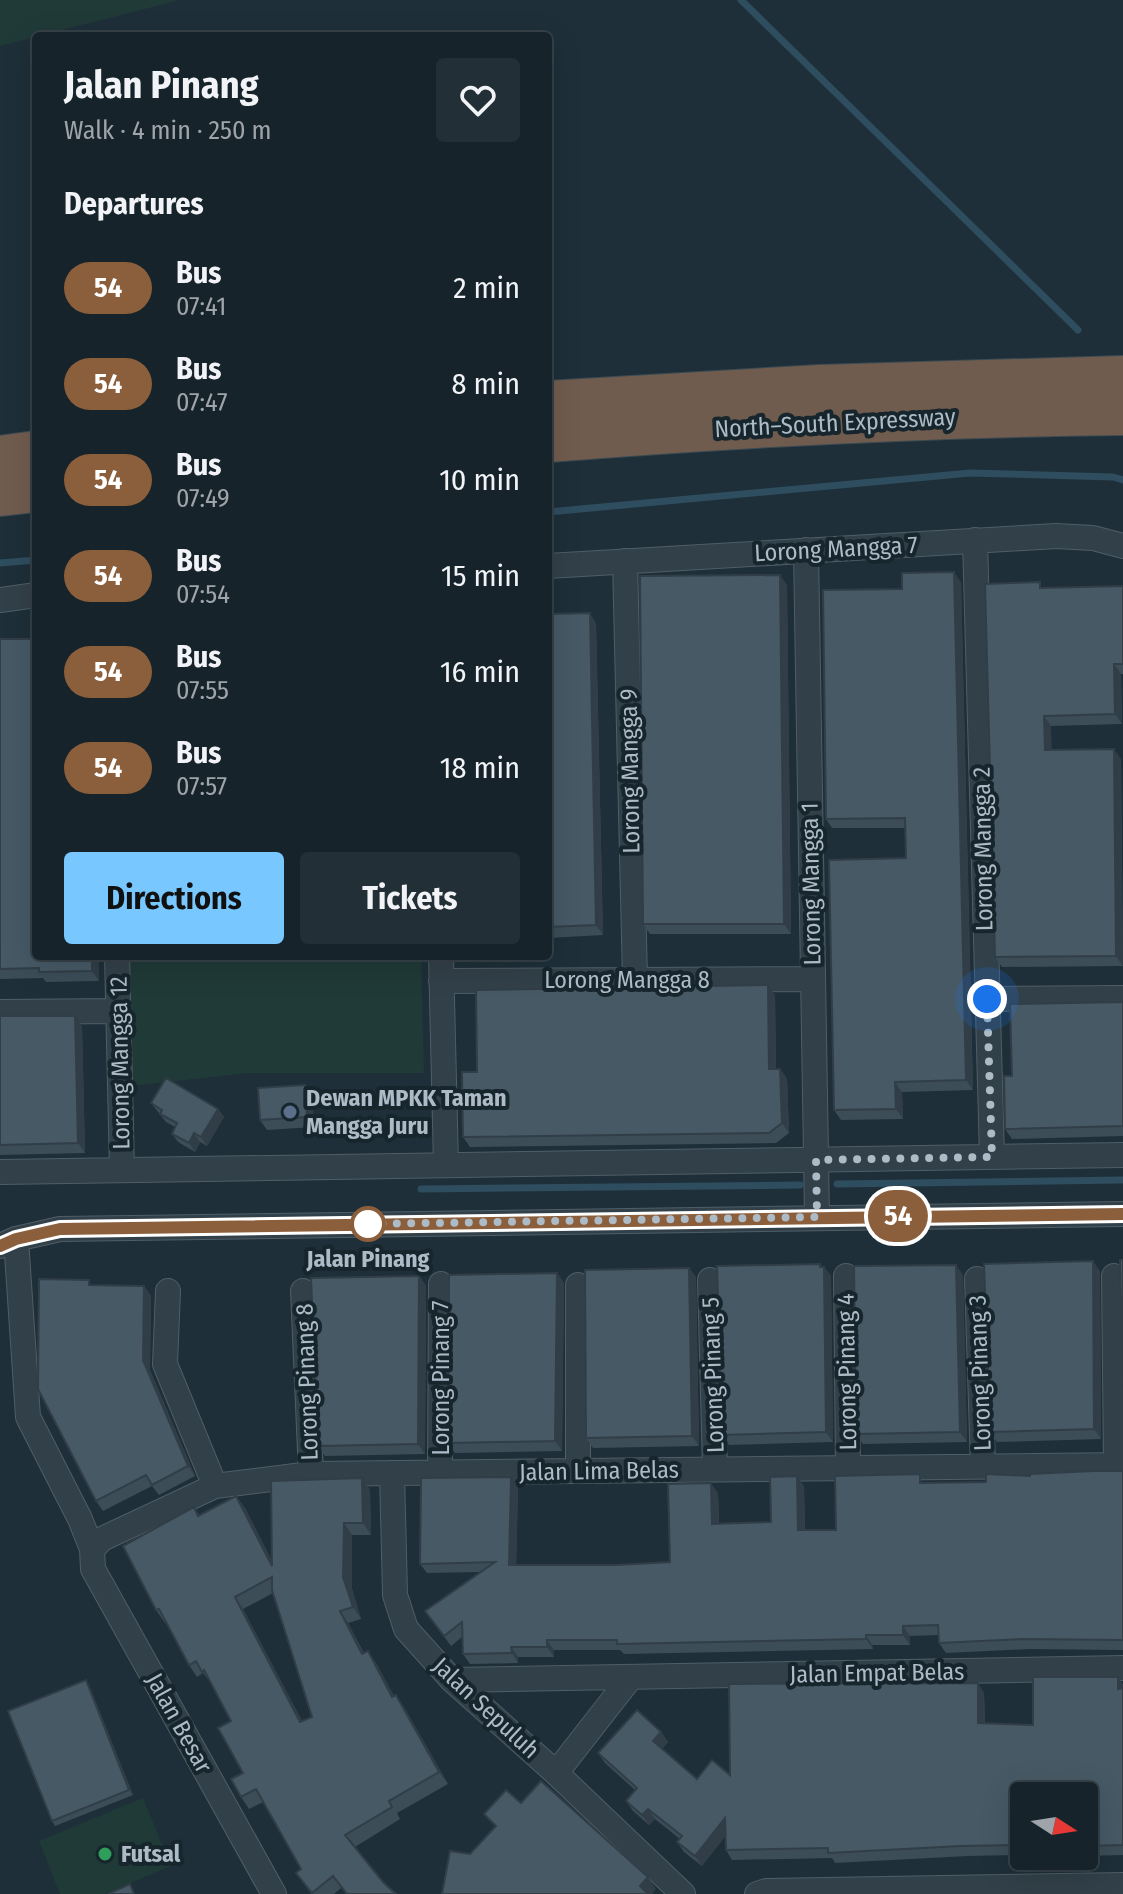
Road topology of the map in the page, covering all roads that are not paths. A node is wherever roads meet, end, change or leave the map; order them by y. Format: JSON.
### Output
{"nodes":[{"id":1,"x":1123,"y":378,"type":"edge"},
{"id":2,"x":552,"y":403,"type":"edge"},
{"id":3,"x":1123,"y":413,"type":"edge"},
{"id":4,"x":552,"y":440,"type":"edge"},
{"id":5,"x":32,"y":454,"type":"edge"},
{"id":6,"x":0,"y":458,"type":"edge"},
{"id":7,"x":32,"y":490,"type":"edge"},
{"id":8,"x":0,"y":494,"type":"edge"},
{"id":9,"x":975,"y":540,"type":"junction"},
{"id":10,"x":1123,"y":546,"type":"edge"},
{"id":11,"x":806,"y":550,"type":"junction"},
{"id":12,"x":625,"y":561,"type":"junction"},
{"id":13,"x":552,"y":566,"type":"edge"},
{"id":14,"x":32,"y":596,"type":"edge"},
{"id":15,"x":0,"y":600,"type":"edge"},
{"id":16,"x":117,"y":960,"type":"edge"},
{"id":17,"x":441,"y":960,"type":"edge"},
{"id":18,"x":813,"y":979,"type":"junction"},
{"id":19,"x":635,"y":980,"type":"junction"},
{"id":20,"x":441,"y":981,"type":"junction"},
{"id":21,"x":1123,"y":998,"type":"edge"},
{"id":22,"x":987,"y":999,"type":"junction"},
{"id":23,"x":118,"y":1011,"type":"junction"},
{"id":24,"x":0,"y":1012,"type":"edge"},
{"id":25,"x":1123,"y":1155,"type":"edge"},
{"id":26,"x":992,"y":1157,"type":"junction"},
{"id":27,"x":816,"y":1160,"type":"junction"},
{"id":28,"x":446,"y":1165,"type":"junction"},
{"id":29,"x":122,"y":1170,"type":"junction"},
{"id":30,"x":0,"y":1172,"type":"edge"},
{"id":31,"x":1123,"y":1214,"type":"edge"},
{"id":32,"x":817,"y":1217,"type":"junction"},
{"id":33,"x":8,"y":1243,"type":"edge"},
{"id":34,"x":846,"y":1276,"type":"dead end"},
{"id":35,"x":1114,"y":1276,"type":"dead end"},
{"id":36,"x":977,"y":1279,"type":"dead end"},
{"id":37,"x":710,"y":1280,"type":"dead end"},
{"id":38,"x":441,"y":1284,"type":"dead end"},
{"id":39,"x":578,"y":1285,"type":"dead end"},
{"id":40,"x":168,"y":1291,"type":"dead end"},
{"id":41,"x":303,"y":1291,"type":"dead end"},
{"id":42,"x":1120,"y":1465,"type":"edge"},
{"id":43,"x":983,"y":1466,"type":"junction"},
{"id":44,"x":848,"y":1468,"type":"junction"},
{"id":45,"x":715,"y":1469,"type":"junction"},
{"id":46,"x":578,"y":1471,"type":"junction"},
{"id":47,"x":440,"y":1472,"type":"junction"},
{"id":48,"x":392,"y":1473,"type":"junction"},
{"id":49,"x":311,"y":1474,"type":"junction"},
{"id":50,"x":215,"y":1486,"type":"junction"},
{"id":51,"x":92,"y":1549,"type":"junction"},
{"id":52,"x":1123,"y":1668,"type":"edge"},
{"id":53,"x":631,"y":1677,"type":"junction"},
{"id":54,"x":452,"y":1680,"type":"junction"},
{"id":55,"x":556,"y":1773,"type":"junction"},
{"id":56,"x":1123,"y":1885,"type":"edge"},
{"id":57,"x":274,"y":1894,"type":"edge"},
{"id":58,"x":683,"y":1894,"type":"edge"},
{"id":59,"x":757,"y":1894,"type":"edge"}],
"edges":[{"from":1,"to":2,"type":"highway","name":"North–South Expressway"},
{"from":3,"to":4,"type":"highway","name":"North–South Expressway"},
{"from":5,"to":6,"type":"highway"},
{"from":7,"to":8,"type":"highway"},
{"from":9,"to":10,"type":"street","name":"Lorong Mangga 7"},
{"from":9,"to":11,"type":"street","name":"Lorong Mangga 7"},
{"from":9,"to":22,"type":"street","name":"Lorong Mangga 2"},
{"from":11,"to":12,"type":"street","name":"Lorong Mangga 7"},
{"from":11,"to":18,"type":"street","name":"Lorong Mangga 1"},
{"from":12,"to":13,"type":"street","name":"Lorong Mangga 7"},
{"from":12,"to":19,"type":"street","name":"Lorong Mangga 9"},
{"from":14,"to":15,"type":"street"},
{"from":16,"to":23,"type":"street","name":"Lorong Mangga 12"},
{"from":17,"to":20,"type":"street"},
{"from":18,"to":19,"type":"street","name":"Lorong Mangga 8"},
{"from":18,"to":27,"type":"street","name":"Lorong Mangga 1"},
{"from":19,"to":20,"type":"street","name":"Lorong Mangga 8"},
{"from":20,"to":28,"type":"street"},
{"from":21,"to":22,"type":"street"},
{"from":22,"to":26,"type":"street","name":"Lorong Mangga 2"},
{"from":23,"to":24,"type":"street"},
{"from":23,"to":29,"type":"street","name":"Lorong Mangga 12"},
{"from":25,"to":26,"type":"street"},
{"from":26,"to":27,"type":"street"},
{"from":27,"to":28,"type":"street"},
{"from":27,"to":32,"type":"street","name":"Lorong Mangga 1"},
{"from":28,"to":29,"type":"street"},
{"from":29,"to":30,"type":"street"},
{"from":31,"to":32,"type":"street"},
{"from":32,"to":33,"type":"street"},
{"from":33,"to":51,"type":"street","name":"Jalan Besar"},
{"from":34,"to":44,"type":"street","name":"Lorong Pinang 4"},
{"from":35,"to":42,"type":"street"},
{"from":36,"to":43,"type":"street","name":"Lorong Pinang 3"},
{"from":37,"to":45,"type":"street","name":"Lorong Pinang 5"},
{"from":38,"to":47,"type":"street","name":"Lorong Pinang 7"},
{"from":39,"to":46,"type":"street"},
{"from":40,"to":50,"type":"street"},
{"from":41,"to":49,"type":"street","name":"Lorong Pinang 8"},
{"from":42,"to":43,"type":"street","name":"Jalan Lima Belas"},
{"from":43,"to":44,"type":"street","name":"Jalan Lima Belas"},
{"from":44,"to":45,"type":"street","name":"Jalan Lima Belas"},
{"from":45,"to":46,"type":"street","name":"Jalan Lima Belas"},
{"from":46,"to":47,"type":"street","name":"Jalan Lima Belas"},
{"from":47,"to":48,"type":"street","name":"Jalan Lima Belas"},
{"from":48,"to":49,"type":"street","name":"Jalan Lima Belas"},
{"from":48,"to":54,"type":"street","name":"Jalan Sepuluh"},
{"from":49,"to":50,"type":"street","name":"Jalan Lima Belas"},
{"from":50,"to":51,"type":"street","name":"Jalan Lima Belas"},
{"from":51,"to":57,"type":"street","name":"Jalan Besar"},
{"from":52,"to":53,"type":"street","name":"Jalan Empat Belas"},
{"from":53,"to":54,"type":"street","name":"Jalan Empat Belas"},
{"from":53,"to":55,"type":"street"},
{"from":54,"to":55,"type":"street","name":"Jalan Sepuluh"},
{"from":55,"to":58,"type":"street","name":"Jalan Sepuluh"},
{"from":56,"to":59,"type":"street"}]}
